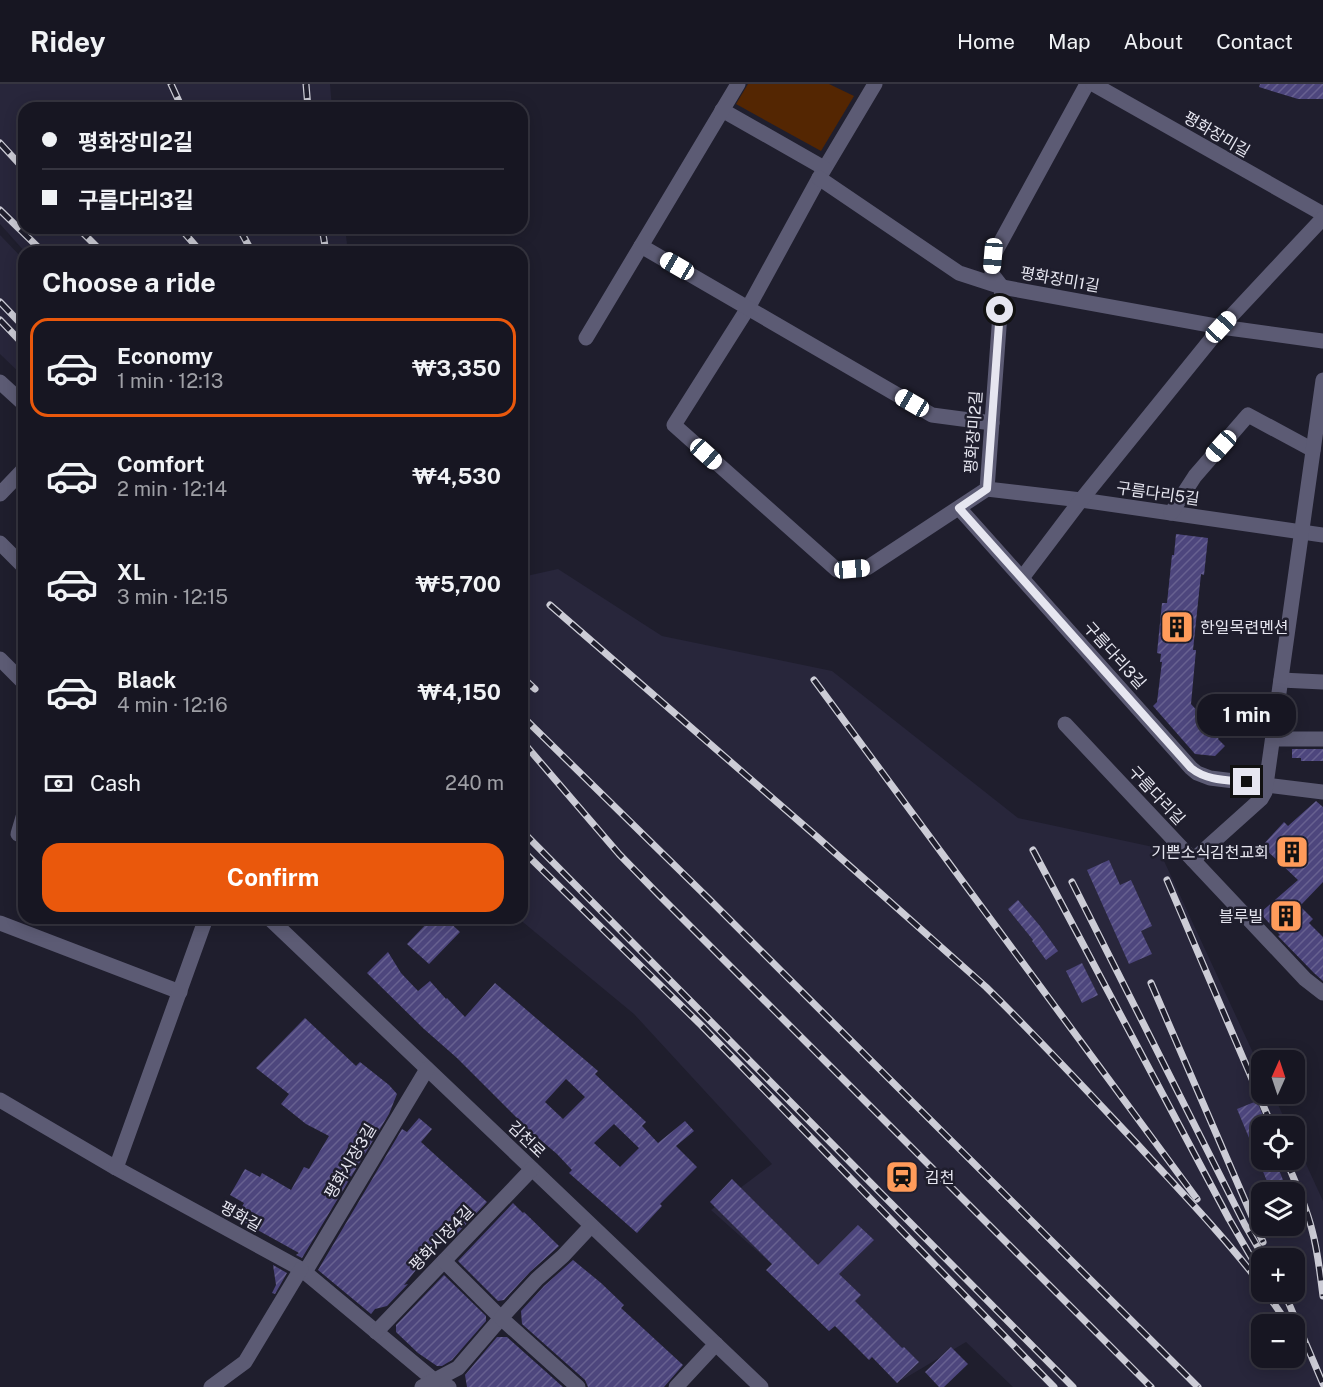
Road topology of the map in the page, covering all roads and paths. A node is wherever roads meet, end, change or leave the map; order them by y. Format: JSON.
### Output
{"nodes":[{"id":1,"x":738,"y":84,"type":"edge"},
{"id":2,"x":875,"y":84,"type":"edge"},
{"id":3,"x":1087,"y":84,"type":"edge"},
{"id":4,"x":1093,"y":84,"type":"edge"},
{"id":5,"x":722,"y":110,"type":"junction"},
{"id":6,"x":821,"y":173,"type":"junction"},
{"id":7,"x":1323,"y":216,"type":"edge"},
{"id":8,"x":641,"y":246,"type":"junction"},
{"id":9,"x":1002,"y":287,"type":"junction"},
{"id":10,"x":748,"y":308,"type":"junction"},
{"id":11,"x":1221,"y":327,"type":"junction"},
{"id":12,"x":586,"y":338,"type":"dead end"},
{"id":13,"x":1323,"y":341,"type":"edge"},
{"id":14,"x":1323,"y":380,"type":"edge"},
{"id":15,"x":0,"y":382,"type":"edge"},
{"id":16,"x":18,"y":398,"type":"edge"},
{"id":17,"x":992,"y":423,"type":"junction"},
{"id":18,"x":1313,"y":450,"type":"junction"},
{"id":19,"x":18,"y":475,"type":"edge"},
{"id":20,"x":987,"y":489,"type":"junction"},
{"id":21,"x":0,"y":494,"type":"edge"},
{"id":22,"x":1081,"y":500,"type":"junction"},
{"id":23,"x":959,"y":508,"type":"junction"},
{"id":24,"x":1171,"y":513,"type":"junction"},
{"id":25,"x":1302,"y":532,"type":"junction"},
{"id":26,"x":1323,"y":535,"type":"edge"},
{"id":27,"x":0,"y":543,"type":"edge"},
{"id":28,"x":18,"y":561,"type":"edge"},
{"id":29,"x":1022,"y":578,"type":"junction"},
{"id":30,"x":0,"y":659,"type":"edge"},
{"id":31,"x":18,"y":677,"type":"edge"},
{"id":32,"x":1281,"y":680,"type":"junction"},
{"id":33,"x":1323,"y":682,"type":"edge"},
{"id":34,"x":1065,"y":724,"type":"dead end"},
{"id":35,"x":1273,"y":739,"type":"junction"},
{"id":36,"x":1323,"y":739,"type":"edge"},
{"id":37,"x":1266,"y":784,"type":"junction"},
{"id":38,"x":1323,"y":792,"type":"edge"},
{"id":39,"x":1193,"y":860,"type":"junction"},
{"id":40,"x":0,"y":923,"type":"edge"},
{"id":41,"x":204,"y":924,"type":"edge"},
{"id":42,"x":275,"y":924,"type":"edge"},
{"id":43,"x":180,"y":992,"type":"junction"},
{"id":44,"x":1323,"y":993,"type":"edge"},
{"id":45,"x":427,"y":1069,"type":"junction"},
{"id":46,"x":0,"y":1100,"type":"edge"},
{"id":47,"x":116,"y":1168,"type":"junction"},
{"id":48,"x":532,"y":1170,"type":"junction"},
{"id":49,"x":591,"y":1226,"type":"junction"},
{"id":50,"x":444,"y":1261,"type":"junction"},
{"id":51,"x":303,"y":1270,"type":"junction"},
{"id":52,"x":501,"y":1318,"type":"junction"},
{"id":53,"x":376,"y":1332,"type":"junction"},
{"id":54,"x":716,"y":1344,"type":"junction"},
{"id":55,"x":428,"y":1383,"type":"edge"},
{"id":56,"x":211,"y":1387,"type":"edge"},
{"id":57,"x":449,"y":1387,"type":"edge"},
{"id":58,"x":578,"y":1387,"type":"edge"},
{"id":59,"x":676,"y":1387,"type":"edge"},
{"id":60,"x":761,"y":1387,"type":"edge"}],
"edges":[{"from":1,"to":5,"type":"street"},
{"from":2,"to":6,"type":"street"},
{"from":3,"to":9,"type":"street","name":"평화장미2길"},
{"from":4,"to":7,"type":"street","name":"평화장미길"},
{"from":5,"to":6,"type":"street","name":"평화장미1길"},
{"from":5,"to":8,"type":"street"},
{"from":6,"to":9,"type":"street","name":"평화장미1길"},
{"from":6,"to":10,"type":"street"},
{"from":7,"to":11,"type":"street"},
{"from":8,"to":10,"type":"street"},
{"from":8,"to":12,"type":"street"},
{"from":9,"to":11,"type":"street","name":"평화장미1길"},
{"from":9,"to":17,"type":"street","name":"평화장미2길"},
{"from":10,"to":17,"type":"street"},
{"from":10,"to":23,"type":"street","name":"평화장미2길"},
{"from":11,"to":13,"type":"street","name":"평화장미1길"},
{"from":11,"to":22,"type":"street"},
{"from":14,"to":18,"type":"street"},
{"from":15,"to":16,"type":"street"},
{"from":17,"to":20,"type":"street","name":"평화장미2길"},
{"from":18,"to":24,"type":"street"},
{"from":18,"to":25,"type":"street"},
{"from":19,"to":21,"type":"street"},
{"from":20,"to":22,"type":"street","name":"구름다리5길"},
{"from":20,"to":23,"type":"street","name":"평화장미2길"},
{"from":22,"to":24,"type":"street","name":"구름다리5길"},
{"from":22,"to":29,"type":"street"},
{"from":23,"to":29,"type":"street","name":"구름다리3길"},
{"from":24,"to":25,"type":"street","name":"구름다리5길"},
{"from":25,"to":26,"type":"street","name":"구름다리5길"},
{"from":25,"to":32,"type":"street"},
{"from":27,"to":28,"type":"street"},
{"from":29,"to":37,"type":"street","name":"구름다리3길"},
{"from":30,"to":31,"type":"street"},
{"from":32,"to":33,"type":"street"},
{"from":32,"to":35,"type":"street"},
{"from":34,"to":39,"type":"street","name":"구름다리길"},
{"from":35,"to":36,"type":"street"},
{"from":35,"to":37,"type":"street"},
{"from":37,"to":38,"type":"street","name":"구름다리3길"},
{"from":37,"to":39,"type":"street"},
{"from":39,"to":44,"type":"street","name":"구름다리길"},
{"from":40,"to":43,"type":"street"},
{"from":41,"to":43,"type":"street"},
{"from":42,"to":45,"type":"street","name":"김천로"},
{"from":43,"to":47,"type":"street"},
{"from":45,"to":48,"type":"street","name":"김천로"},
{"from":45,"to":51,"type":"street","name":"평화시장3길"},
{"from":46,"to":47,"type":"street","name":"평화길"},
{"from":47,"to":51,"type":"street","name":"평화길"},
{"from":48,"to":49,"type":"street","name":"김천로"},
{"from":48,"to":50,"type":"street","name":"평화시장4길"},
{"from":49,"to":52,"type":"street"},
{"from":49,"to":54,"type":"street","name":"김천로"},
{"from":50,"to":52,"type":"street"},
{"from":50,"to":53,"type":"street","name":"평화시장4길"},
{"from":51,"to":53,"type":"street","name":"평화길"},
{"from":51,"to":56,"type":"street","name":"평화시장3길"},
{"from":52,"to":55,"type":"street"},
{"from":52,"to":58,"type":"street"},
{"from":53,"to":55,"type":"street","name":"평화길"},
{"from":54,"to":59,"type":"street"},
{"from":54,"to":60,"type":"street","name":"김천로"},
{"from":55,"to":57,"type":"street","name":"평화길"}]}
